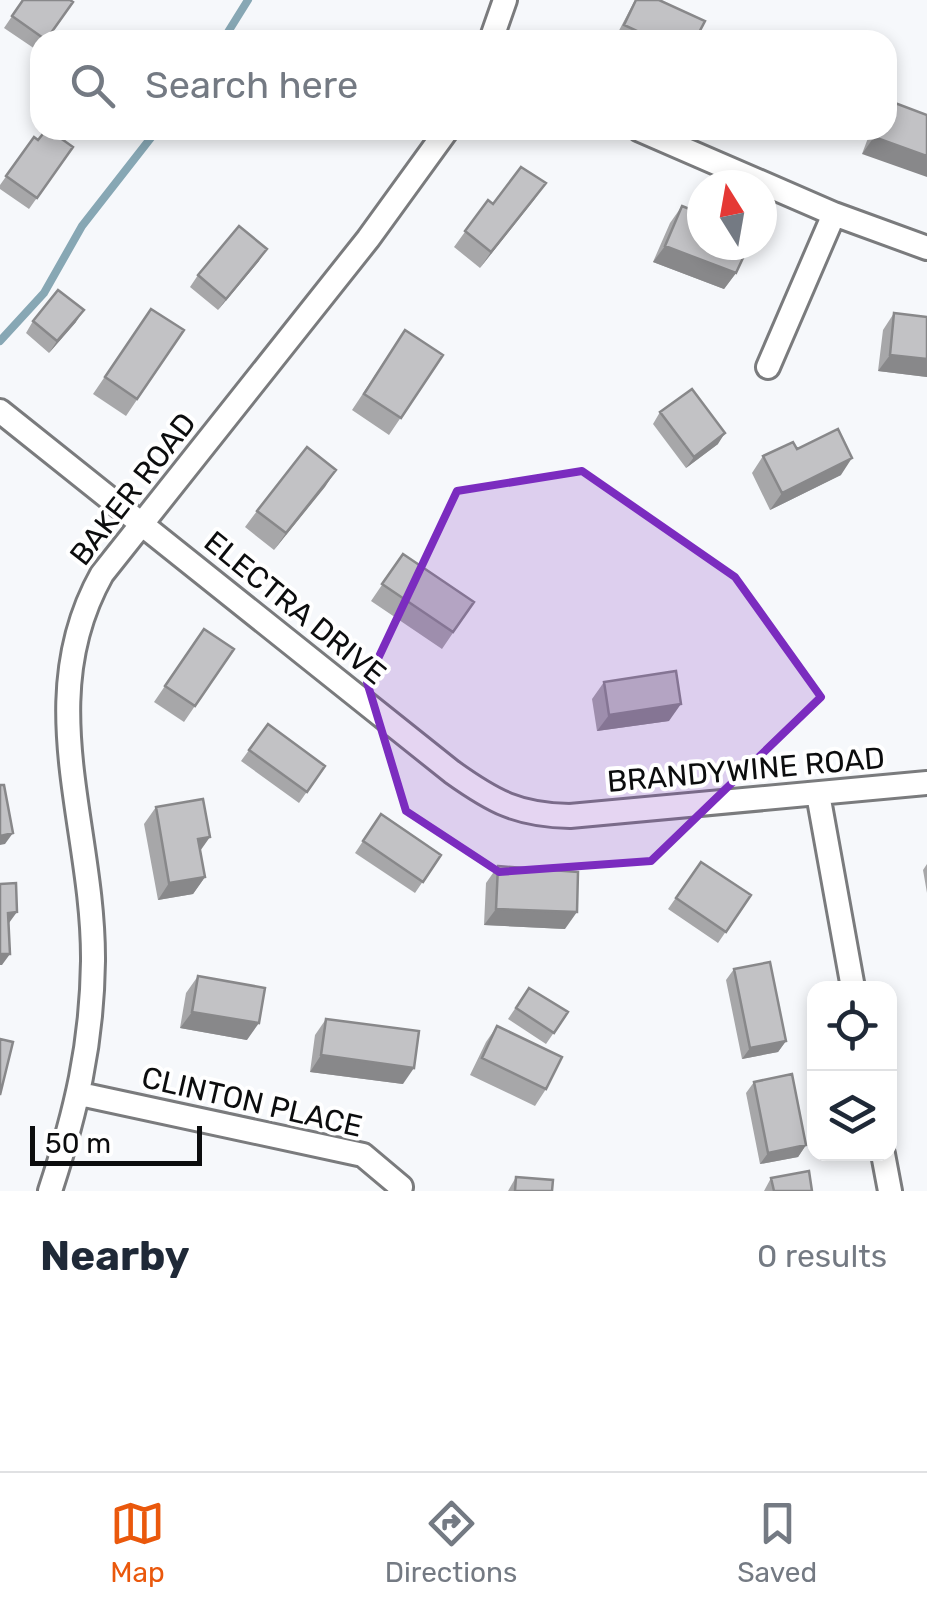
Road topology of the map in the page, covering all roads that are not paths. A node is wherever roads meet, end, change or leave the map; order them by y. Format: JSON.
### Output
{"nodes":[{"id":1,"x":505,"y":0,"type":"edge"},
{"id":2,"x":494,"y":30,"type":"edge"},
{"id":3,"x":441,"y":140,"type":"edge"},
{"id":4,"x":663,"y":140,"type":"edge"},
{"id":5,"x":834,"y":214,"type":"junction"},
{"id":6,"x":927,"y":248,"type":"edge"},
{"id":7,"x":768,"y":367,"type":"dead end"},
{"id":8,"x":0,"y":411,"type":"edge"},
{"id":9,"x":141,"y":524,"type":"junction"},
{"id":10,"x":927,"y":783,"type":"edge"},
{"id":11,"x":818,"y":794,"type":"junction"},
{"id":12,"x":570,"y":816,"type":"joint"},
{"id":13,"x":852,"y":981,"type":"edge"},
{"id":14,"x":80,"y":1094,"type":"junction"},
{"id":15,"x":884,"y":1161,"type":"edge"},
{"id":16,"x":401,"y":1187,"type":"dead end"},
{"id":17,"x":50,"y":1191,"type":"edge"},
{"id":18,"x":890,"y":1191,"type":"edge"}],
"edges":[{"from":1,"to":2,"type":"street"},
{"from":3,"to":9,"type":"street","name":"BAKER ROAD"},
{"from":4,"to":5,"type":"street"},
{"from":5,"to":6,"type":"street"},
{"from":5,"to":7,"type":"street"},
{"from":8,"to":9,"type":"street","name":"ELECTRA DRIVE"},
{"from":9,"to":12,"type":"street","name":"ELECTRA DRIVE"},
{"from":9,"to":14,"type":"street","name":"BAKER ROAD"},
{"from":10,"to":11,"type":"street","name":"BRANDYWINE ROAD"},
{"from":11,"to":12,"type":"street","name":"BRANDYWINE ROAD"},
{"from":11,"to":13,"type":"street"},
{"from":14,"to":16,"type":"street","name":"CLINTON PLACE"},
{"from":14,"to":17,"type":"street","name":"BAKER ROAD"},
{"from":15,"to":18,"type":"street"}]}
